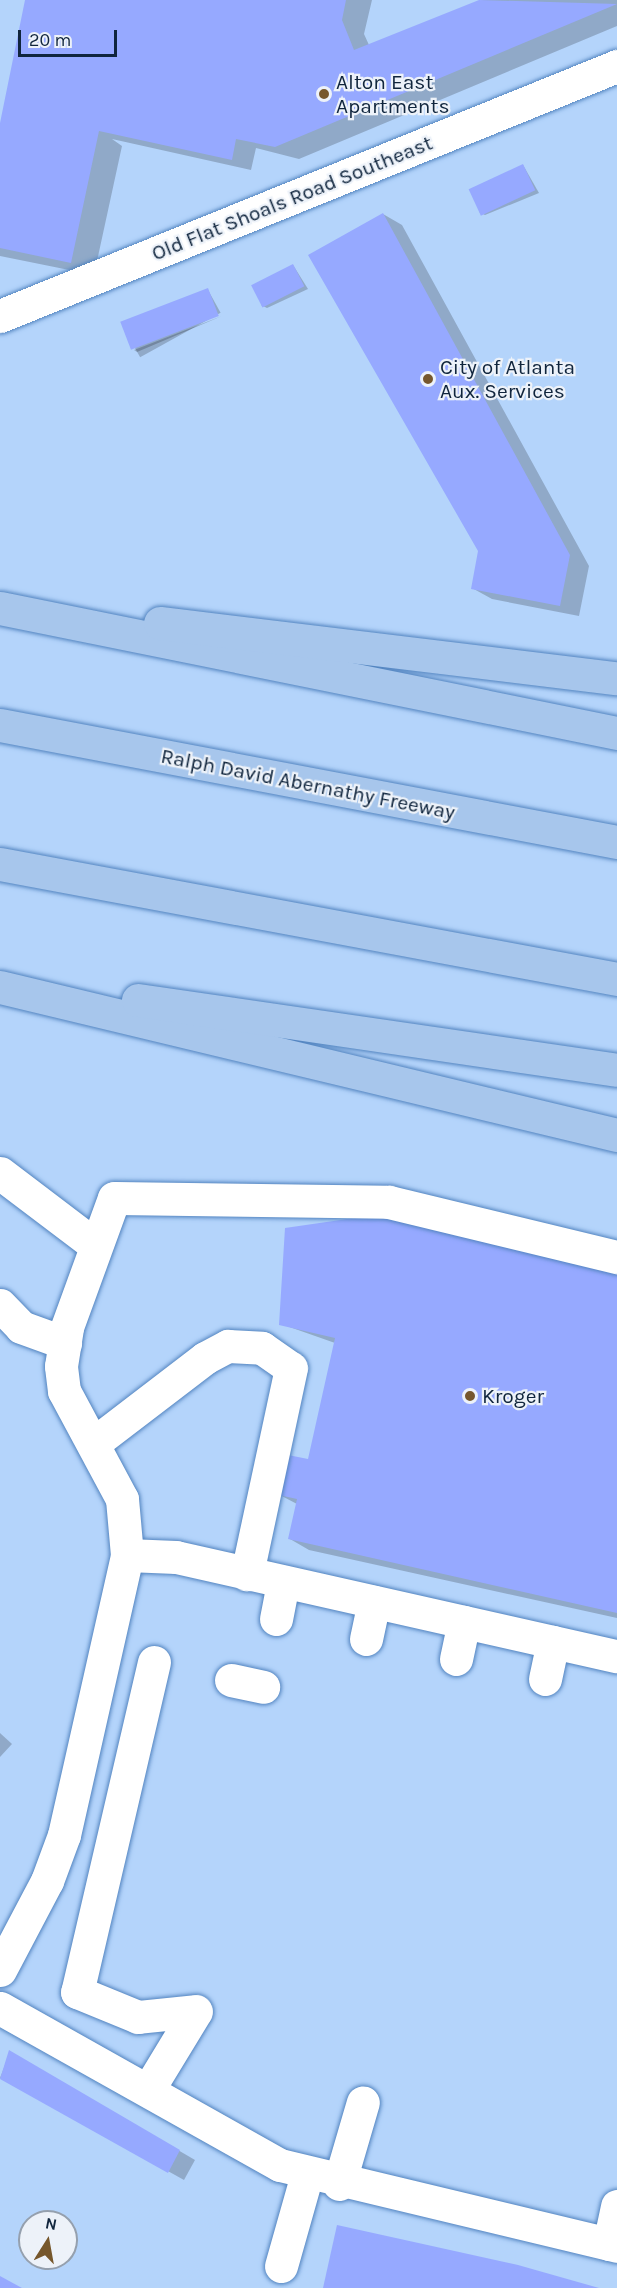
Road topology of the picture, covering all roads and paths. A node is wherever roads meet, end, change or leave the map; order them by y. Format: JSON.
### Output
{"nodes":[{"id":1,"x":617,"y":66,"type":"edge"},
{"id":2,"x":0,"y":316,"type":"edge"},
{"id":3,"x":0,"y":608,"type":"edge"},
{"id":4,"x":48,"y":617,"type":"junction"},
{"id":5,"x":617,"y":678,"type":"edge"},
{"id":6,"x":0,"y":725,"type":"edge"},
{"id":7,"x":617,"y":733,"type":"edge"},
{"id":8,"x":617,"y":842,"type":"edge"},
{"id":9,"x":0,"y":864,"type":"edge"},
{"id":10,"x":617,"y":979,"type":"edge"},
{"id":11,"x":0,"y":980,"type":"edge"},
{"id":12,"x":0,"y":987,"type":"edge"},
{"id":13,"x":617,"y":1070,"type":"edge"},
{"id":14,"x":617,"y":1136,"type":"edge"},
{"id":15,"x":0,"y":1173,"type":"edge"},
{"id":16,"x":95,"y":1245,"type":"junction"},
{"id":17,"x":617,"y":1257,"type":"edge"},
{"id":18,"x":0,"y":1305,"type":"edge"},
{"id":19,"x":65,"y":1343,"type":"junction"},
{"id":20,"x":94,"y":1443,"type":"junction"},
{"id":21,"x":127,"y":1555,"type":"junction"},
{"id":22,"x":247,"y":1574,"type":"junction"},
{"id":23,"x":283,"y":1582,"type":"junction"},
{"id":24,"x":374,"y":1602,"type":"junction"},
{"id":25,"x":276,"y":1619,"type":"dead end"},
{"id":26,"x":464,"y":1622,"type":"junction"},
{"id":27,"x":366,"y":1639,"type":"dead end"},
{"id":28,"x":553,"y":1642,"type":"junction"},
{"id":29,"x":617,"y":1656,"type":"edge"},
{"id":30,"x":456,"y":1659,"type":"dead end"},
{"id":31,"x":154,"y":1662,"type":"dead end"},
{"id":32,"x":545,"y":1679,"type":"dead end"},
{"id":33,"x":231,"y":1680,"type":"dead end"},
{"id":34,"x":262,"y":1687,"type":"dead end"},
{"id":35,"x":0,"y":1970,"type":"edge"},
{"id":36,"x":0,"y":2008,"type":"edge"},
{"id":37,"x":148,"y":2090,"type":"junction"},
{"id":38,"x":363,"y":2102,"type":"dead end"},
{"id":39,"x":307,"y":2174,"type":"junction"},
{"id":40,"x":339,"y":2184,"type":"junction"},
{"id":41,"x":617,"y":2205,"type":"edge"},
{"id":42,"x":613,"y":2245,"type":"edge"},
{"id":43,"x":281,"y":2266,"type":"dead end"}],
"edges":[{"from":1,"to":2,"type":"street","name":"Old Flat Shoals Road Southeast"},
{"from":3,"to":4,"type":"highway"},
{"from":4,"to":5,"type":"highway"},
{"from":4,"to":7,"type":"highway"},
{"from":6,"to":8,"type":"highway","name":"Ralph David Abernathy Freeway"},
{"from":9,"to":10,"type":"highway"},
{"from":11,"to":13,"type":"highway"},
{"from":12,"to":14,"type":"highway"},
{"from":15,"to":16,"type":"street"},
{"from":16,"to":17,"type":"street"},
{"from":16,"to":19,"type":"street"},
{"from":18,"to":19,"type":"street"},
{"from":19,"to":20,"type":"street"},
{"from":20,"to":21,"type":"street"},
{"from":20,"to":22,"type":"street"},
{"from":21,"to":22,"type":"street"},
{"from":21,"to":35,"type":"street"},
{"from":22,"to":23,"type":"street"},
{"from":23,"to":24,"type":"street"},
{"from":23,"to":25,"type":"street"},
{"from":24,"to":26,"type":"street"},
{"from":24,"to":27,"type":"street"},
{"from":26,"to":28,"type":"street"},
{"from":26,"to":30,"type":"street"},
{"from":28,"to":29,"type":"street"},
{"from":28,"to":32,"type":"street"},
{"from":31,"to":37,"type":"street"},
{"from":33,"to":34,"type":"street"},
{"from":36,"to":37,"type":"street"},
{"from":37,"to":39,"type":"street"},
{"from":38,"to":40,"type":"street"},
{"from":39,"to":40,"type":"street"},
{"from":39,"to":43,"type":"street"},
{"from":40,"to":42,"type":"street"},
{"from":41,"to":42,"type":"street"}]}
